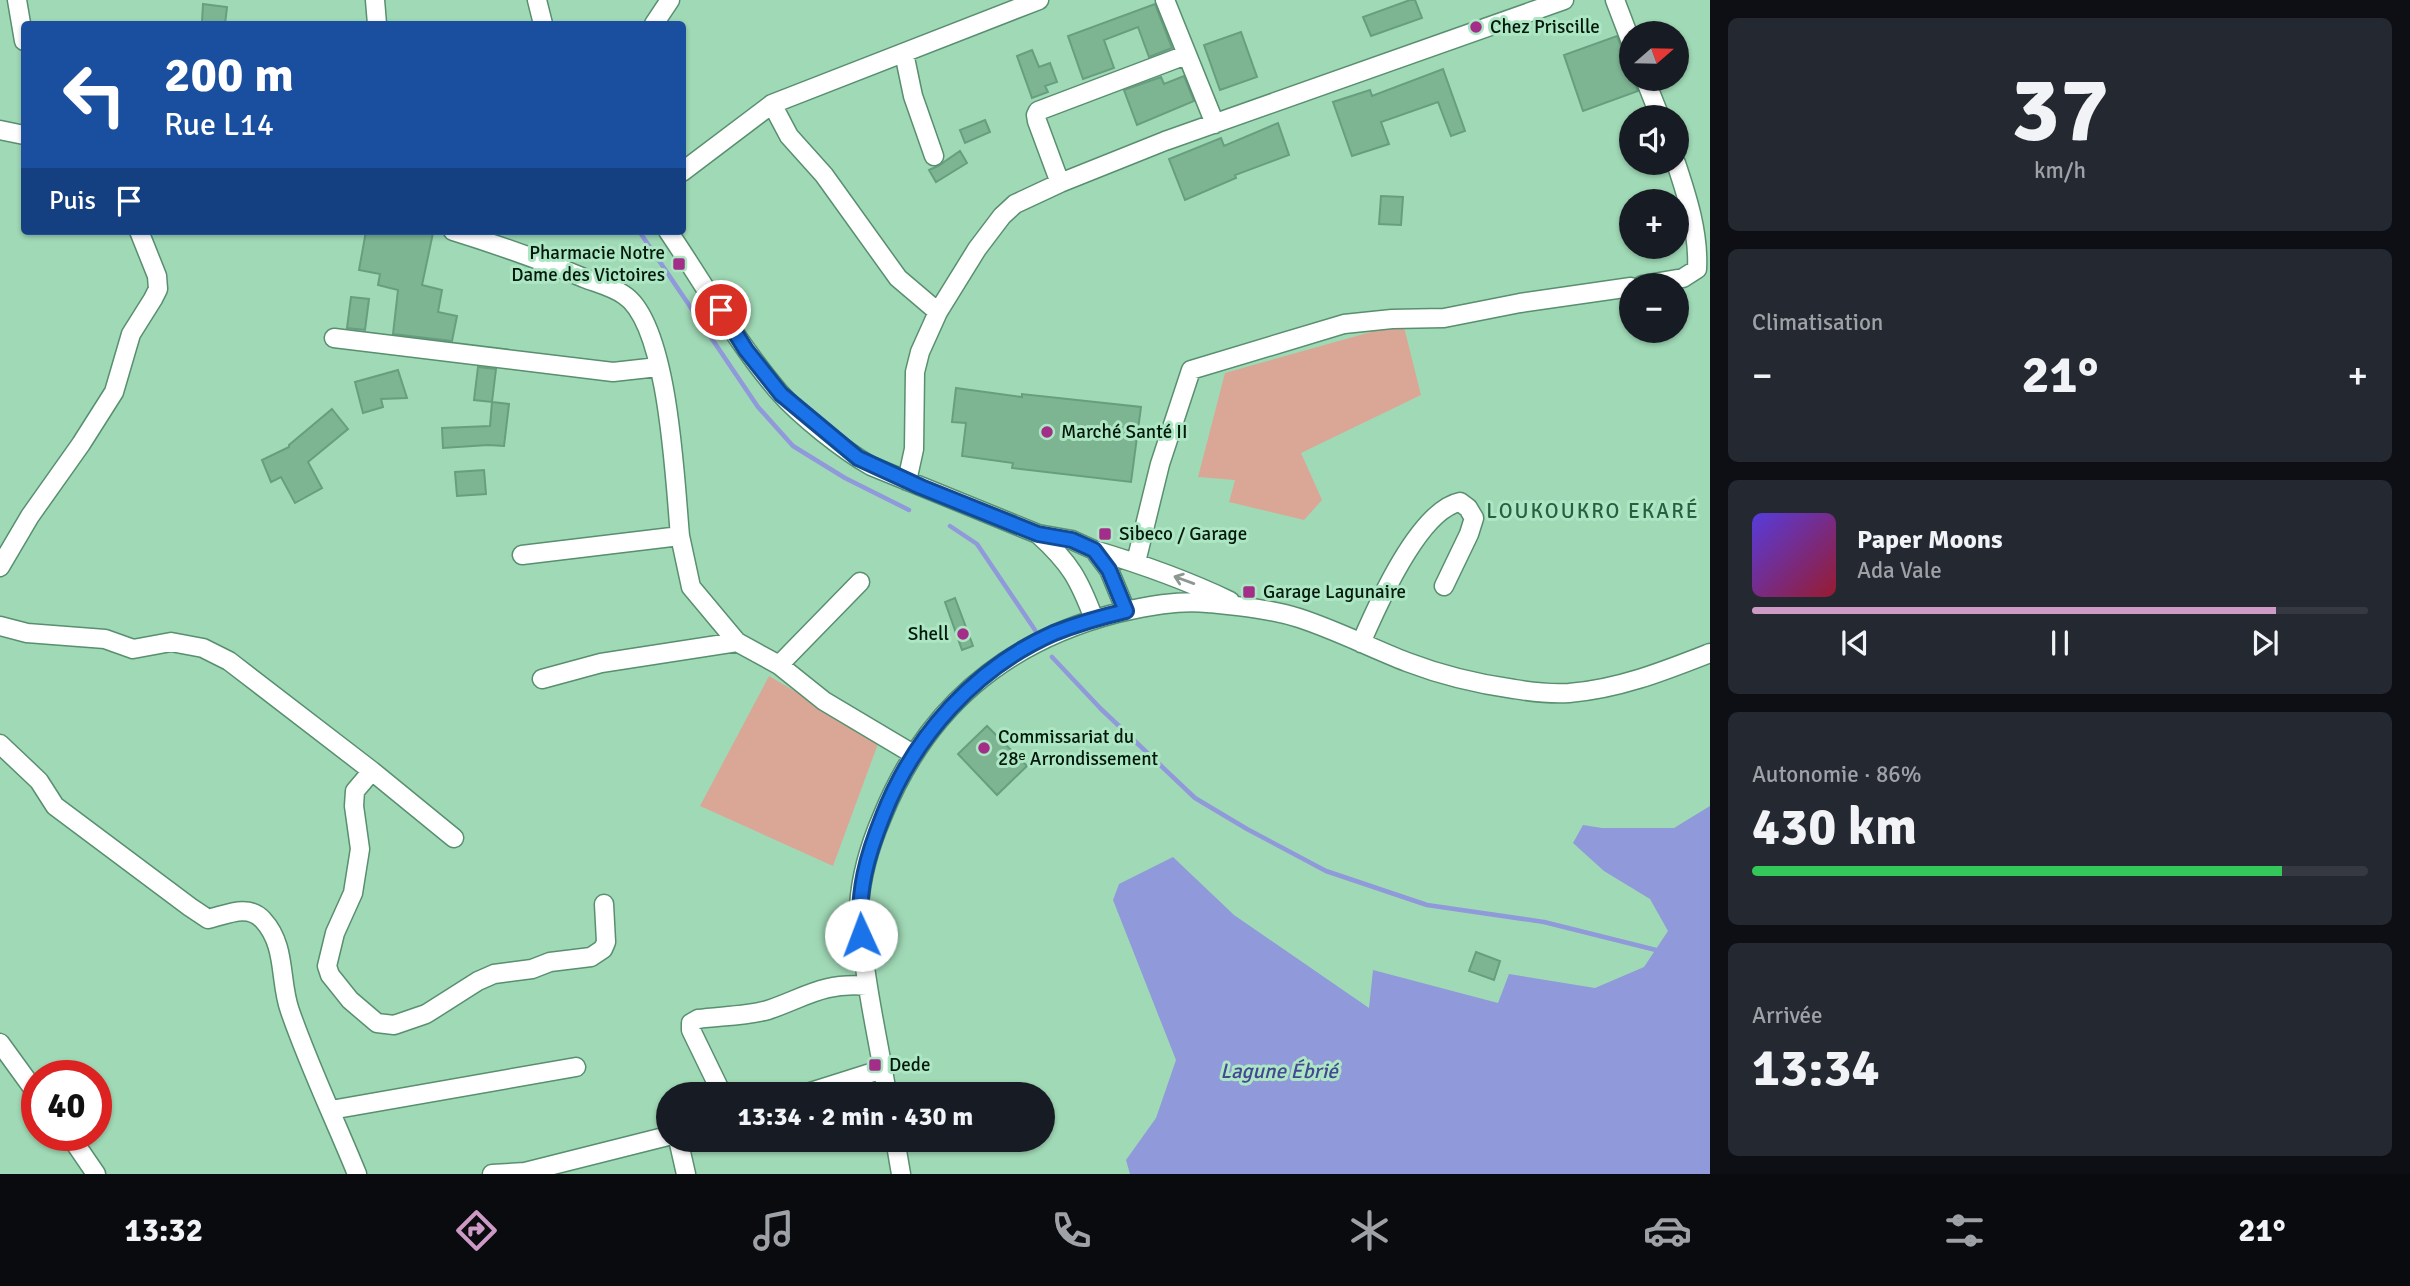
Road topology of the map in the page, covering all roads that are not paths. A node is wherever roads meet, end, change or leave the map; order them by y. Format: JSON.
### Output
{"nodes":[{"id":1,"x":17,"y":0,"type":"edge"},
{"id":2,"x":375,"y":0,"type":"edge"},
{"id":3,"x":537,"y":0,"type":"edge"},
{"id":4,"x":670,"y":0,"type":"edge"},
{"id":5,"x":1039,"y":0,"type":"edge"},
{"id":6,"x":1165,"y":0,"type":"edge"},
{"id":7,"x":1564,"y":0,"type":"edge"},
{"id":8,"x":1615,"y":0,"type":"edge"},
{"id":9,"x":377,"y":21,"type":"edge"},
{"id":10,"x":542,"y":21,"type":"edge"},
{"id":11,"x":656,"y":21,"type":"edge"},
{"id":12,"x":1623,"y":21,"type":"edge"},
{"id":13,"x":21,"y":23,"type":"edge"},
{"id":14,"x":904,"y":54,"type":"junction"},
{"id":15,"x":1186,"y":55,"type":"junction"},
{"id":16,"x":772,"y":104,"type":"junction"},
{"id":17,"x":1215,"y":124,"type":"junction"},
{"id":18,"x":0,"y":130,"type":"edge"},
{"id":19,"x":21,"y":134,"type":"edge"},
{"id":20,"x":933,"y":156,"type":"dead end"},
{"id":21,"x":686,"y":169,"type":"edge"},
{"id":22,"x":1680,"y":175,"type":"edge"},
{"id":23,"x":1060,"y":183,"type":"junction"},
{"id":24,"x":141,"y":235,"type":"edge"},
{"id":25,"x":465,"y":235,"type":"edge"},
{"id":26,"x":671,"y":235,"type":"edge"},
{"id":27,"x":1689,"y":274,"type":"edge"},
{"id":28,"x":1619,"y":289,"type":"edge"},
{"id":29,"x":938,"y":312,"type":"junction"},
{"id":30,"x":334,"y":338,"type":"dead end"},
{"id":31,"x":658,"y":367,"type":"junction"},
{"id":32,"x":907,"y":481,"type":"junction"},
{"id":33,"x":1038,"y":534,"type":"junction"},
{"id":34,"x":680,"y":536,"type":"junction"},
{"id":35,"x":1094,"y":550,"type":"junction"},
{"id":36,"x":522,"y":555,"type":"dead end"},
{"id":37,"x":1136,"y":562,"type":"junction"},
{"id":38,"x":0,"y":567,"type":"edge"},
{"id":39,"x":860,"y":582,"type":"dead end"},
{"id":40,"x":1444,"y":586,"type":"dead end"},
{"id":41,"x":1246,"y":608,"type":"junction"},
{"id":42,"x":1126,"y":611,"type":"junction"},
{"id":43,"x":1094,"y":619,"type":"junction"},
{"id":44,"x":0,"y":626,"type":"edge"},
{"id":45,"x":737,"y":642,"type":"junction"},
{"id":46,"x":1361,"y":643,"type":"junction"},
{"id":47,"x":1710,"y":653,"type":"edge"},
{"id":48,"x":779,"y":665,"type":"junction"},
{"id":49,"x":542,"y":679,"type":"dead end"},
{"id":50,"x":0,"y":744,"type":"edge"},
{"id":51,"x":913,"y":754,"type":"junction"},
{"id":52,"x":372,"y":771,"type":"junction"},
{"id":53,"x":454,"y":838,"type":"dead end"},
{"id":54,"x":604,"y":904,"type":"dead end"},
{"id":55,"x":867,"y":986,"type":"junction"},
{"id":56,"x":0,"y":1044,"type":"edge"},
{"id":57,"x":576,"y":1067,"type":"dead end"},
{"id":58,"x":883,"y":1069,"type":"junction"},
{"id":59,"x":21,"y":1072,"type":"edge"},
{"id":60,"x":716,"y":1082,"type":"edge"},
{"id":61,"x":842,"y":1082,"type":"edge"},
{"id":62,"x":885,"y":1082,"type":"edge"},
{"id":63,"x":331,"y":1110,"type":"junction"},
{"id":64,"x":656,"y":1139,"type":"edge"},
{"id":65,"x":80,"y":1151,"type":"edge"},
{"id":66,"x":681,"y":1152,"type":"edge"},
{"id":67,"x":897,"y":1152,"type":"edge"},
{"id":68,"x":525,"y":1173,"type":"edge"},
{"id":69,"x":96,"y":1174,"type":"edge"},
{"id":70,"x":357,"y":1174,"type":"edge"},
{"id":71,"x":492,"y":1174,"type":"edge"},
{"id":72,"x":686,"y":1174,"type":"edge"},
{"id":73,"x":901,"y":1174,"type":"edge"}],
"edges":[{"from":1,"to":13,"type":"street"},
{"from":2,"to":9,"type":"street"},
{"from":3,"to":10,"type":"street"},
{"from":4,"to":11,"type":"street"},
{"from":5,"to":14,"type":"street"},
{"from":6,"to":15,"type":"street"},
{"from":7,"to":17,"type":"street"},
{"from":8,"to":12,"type":"street"},
{"from":14,"to":16,"type":"street"},
{"from":14,"to":20,"type":"street"},
{"from":15,"to":17,"type":"street"},
{"from":15,"to":23,"type":"street"},
{"from":16,"to":21,"type":"street"},
{"from":16,"to":29,"type":"street"},
{"from":17,"to":23,"type":"street"},
{"from":18,"to":19,"type":"street"},
{"from":22,"to":27,"type":"street"},
{"from":23,"to":29,"type":"street"},
{"from":24,"to":38,"type":"street"},
{"from":25,"to":31,"type":"street"},
{"from":26,"to":32,"type":"street"},
{"from":28,"to":37,"type":"street"},
{"from":29,"to":32,"type":"street"},
{"from":30,"to":31,"type":"street"},
{"from":31,"to":34,"type":"street"},
{"from":32,"to":33,"type":"street"},
{"from":33,"to":35,"type":"street"},
{"from":33,"to":43,"type":"street"},
{"from":34,"to":36,"type":"street"},
{"from":34,"to":45,"type":"street"},
{"from":35,"to":37,"type":"street"},
{"from":35,"to":42,"type":"street"},
{"from":41,"to":37,"type":"street","one_way":true},
{"from":39,"to":48,"type":"street"},
{"from":40,"to":46,"type":"street"},
{"from":41,"to":42,"type":"street"},
{"from":41,"to":46,"type":"street"},
{"from":42,"to":43,"type":"street"},
{"from":43,"to":51,"type":"street"},
{"from":44,"to":52,"type":"street"},
{"from":45,"to":48,"type":"street"},
{"from":45,"to":49,"type":"street"},
{"from":46,"to":47,"type":"street"},
{"from":48,"to":51,"type":"street"},
{"from":50,"to":63,"type":"street"},
{"from":51,"to":55,"type":"street"},
{"from":52,"to":53,"type":"street"},
{"from":52,"to":54,"type":"street"},
{"from":55,"to":58,"type":"street"},
{"from":55,"to":60,"type":"street"},
{"from":56,"to":59,"type":"street"},
{"from":57,"to":63,"type":"street"},
{"from":58,"to":61,"type":"street"},
{"from":58,"to":62,"type":"street"},
{"from":63,"to":70,"type":"street"},
{"from":64,"to":68,"type":"street"},
{"from":65,"to":69,"type":"street"},
{"from":66,"to":72,"type":"street"},
{"from":67,"to":73,"type":"street"},
{"from":68,"to":71,"type":"street"}]}
